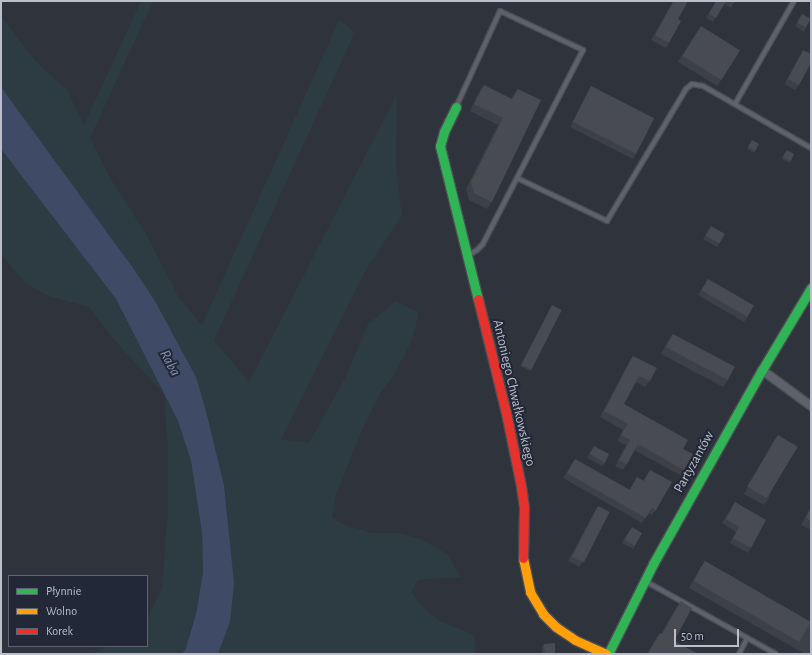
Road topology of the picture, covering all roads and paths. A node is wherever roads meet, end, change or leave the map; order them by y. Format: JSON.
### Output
{"nodes":[{"id":1,"x":794,"y":1,"type":"edge"},
{"id":2,"x":735,"y":104,"type":"junction"},
{"id":3,"x":456,"y":107,"type":"joint"},
{"id":4,"x":811,"y":148,"type":"edge"},
{"id":5,"x":517,"y":178,"type":"junction"},
{"id":6,"x":466,"y":256,"type":"junction"},
{"id":7,"x":811,"y":288,"type":"edge"},
{"id":8,"x":762,"y":370,"type":"junction"},
{"id":9,"x":811,"y":406,"type":"edge"},
{"id":10,"x":645,"y":580,"type":"junction"},
{"id":11,"x":747,"y":638,"type":"junction"},
{"id":12,"x":607,"y":654,"type":"edge"},
{"id":13,"x":739,"y":654,"type":"edge"},
{"id":14,"x":776,"y":654,"type":"edge"}],
"edges":[{"from":1,"to":2,"type":"lane"},
{"from":2,"to":4,"type":"lane"},
{"from":2,"to":5,"type":"lane"},
{"from":3,"to":5,"type":"lane"},
{"from":3,"to":6,"type":"street","name":"Antoniego Chwałkowskiego"},
{"from":5,"to":6,"type":"lane"},
{"from":6,"to":12,"type":"street","name":"Antoniego Chwałkowskiego"},
{"from":7,"to":8,"type":"street","name":"Partyzantów"},
{"from":8,"to":9,"type":"street"},
{"from":8,"to":10,"type":"street","name":"Partyzantów"},
{"from":10,"to":11,"type":"lane"},
{"from":10,"to":12,"type":"street","name":"Partyzantów"},
{"from":11,"to":13,"type":"lane"},
{"from":11,"to":14,"type":"lane"}]}
